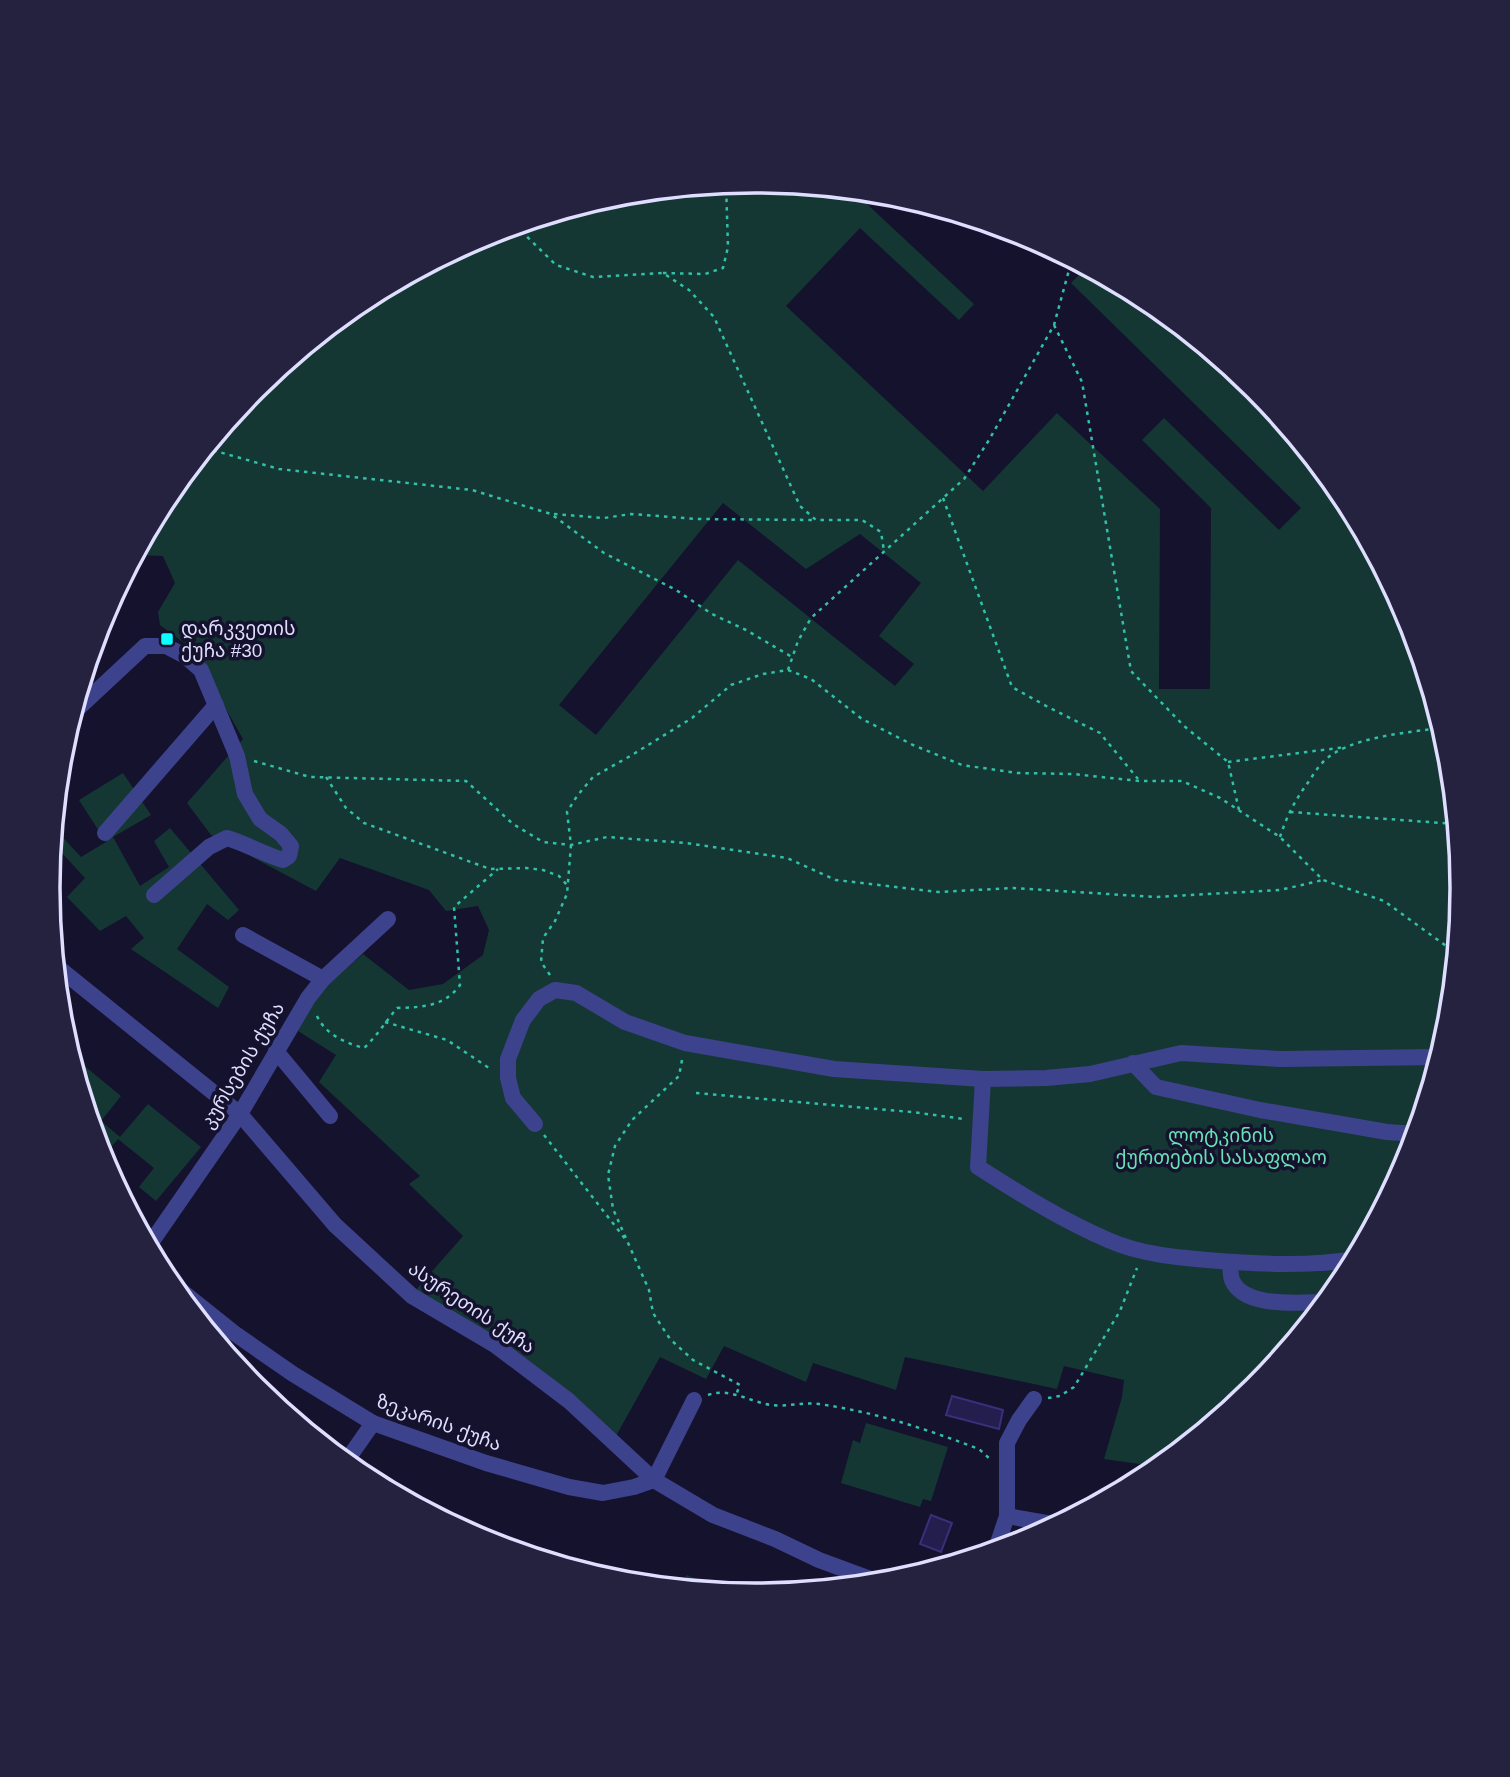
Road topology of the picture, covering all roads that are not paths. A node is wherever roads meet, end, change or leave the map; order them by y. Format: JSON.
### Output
{"nodes":[{"id":1,"x":84,"y":703,"type":"edge"},
{"id":2,"x":216,"y":705,"type":"junction"},
{"id":3,"x":105,"y":834,"type":"dead end"},
{"id":4,"x":154,"y":894,"type":"dead end"},
{"id":5,"x":388,"y":919,"type":"dead end"},
{"id":6,"x":243,"y":935,"type":"dead end"},
{"id":7,"x":64,"y":973,"type":"edge"},
{"id":8,"x":323,"y":979,"type":"junction"},
{"id":9,"x":276,"y":1052,"type":"junction"},
{"id":10,"x":1430,"y":1057,"type":"edge"},
{"id":11,"x":1133,"y":1063,"type":"junction"},
{"id":12,"x":983,"y":1079,"type":"junction"},
{"id":13,"x":240,"y":1114,"type":"junction"},
{"id":14,"x":330,"y":1116,"type":"dead end"},
{"id":15,"x":535,"y":1124,"type":"road end"},
{"id":16,"x":1406,"y":1133,"type":"edge"},
{"id":17,"x":154,"y":1238,"type":"edge"},
{"id":18,"x":1342,"y":1260,"type":"edge"},
{"id":19,"x":1230,"y":1263,"type":"junction"},
{"id":20,"x":1314,"y":1302,"type":"edge"},
{"id":21,"x":197,"y":1303,"type":"edge"},
{"id":22,"x":1034,"y":1399,"type":"road end"},
{"id":23,"x":694,"y":1400,"type":"road end"},
{"id":24,"x":373,"y":1423,"type":"junction"},
{"id":25,"x":351,"y":1454,"type":"edge"},
{"id":26,"x":654,"y":1480,"type":"junction"},
{"id":27,"x":1007,"y":1516,"type":"junction"},
{"id":28,"x":1041,"y":1522,"type":"edge"},
{"id":29,"x":999,"y":1539,"type":"edge"},
{"id":30,"x":862,"y":1576,"type":"edge"}],
"edges":[{"from":1,"to":2,"type":"street"},
{"from":2,"to":3,"type":"street"},
{"from":2,"to":4,"type":"street"},
{"from":5,"to":8,"type":"street","name":"კურსების ქუჩა"},
{"from":6,"to":8,"type":"street"},
{"from":7,"to":13,"type":"street","name":"ასურეთის ქუჩა"},
{"from":8,"to":9,"type":"street","name":"კურსების ქუჩა"},
{"from":9,"to":13,"type":"street","name":"კურსების ქუჩა"},
{"from":9,"to":14,"type":"street"},
{"from":10,"to":11,"type":"street"},
{"from":11,"to":12,"type":"street"},
{"from":11,"to":16,"type":"street"},
{"from":12,"to":15,"type":"street"},
{"from":12,"to":19,"type":"street"},
{"from":13,"to":17,"type":"street","name":"კურსების ქუჩა"},
{"from":13,"to":26,"type":"street","name":"ასურეთის ქუჩა"},
{"from":18,"to":19,"type":"street"},
{"from":19,"to":20,"type":"street"},
{"from":21,"to":24,"type":"street","name":"ზეკარის ქუჩა"},
{"from":22,"to":27,"type":"street"},
{"from":23,"to":26,"type":"street"},
{"from":24,"to":25,"type":"street"},
{"from":24,"to":26,"type":"street","name":"ზეკარის ქუჩა"},
{"from":26,"to":30,"type":"street","name":"ასურეთის ქუჩა"},
{"from":27,"to":28,"type":"street"},
{"from":27,"to":29,"type":"street"}]}
